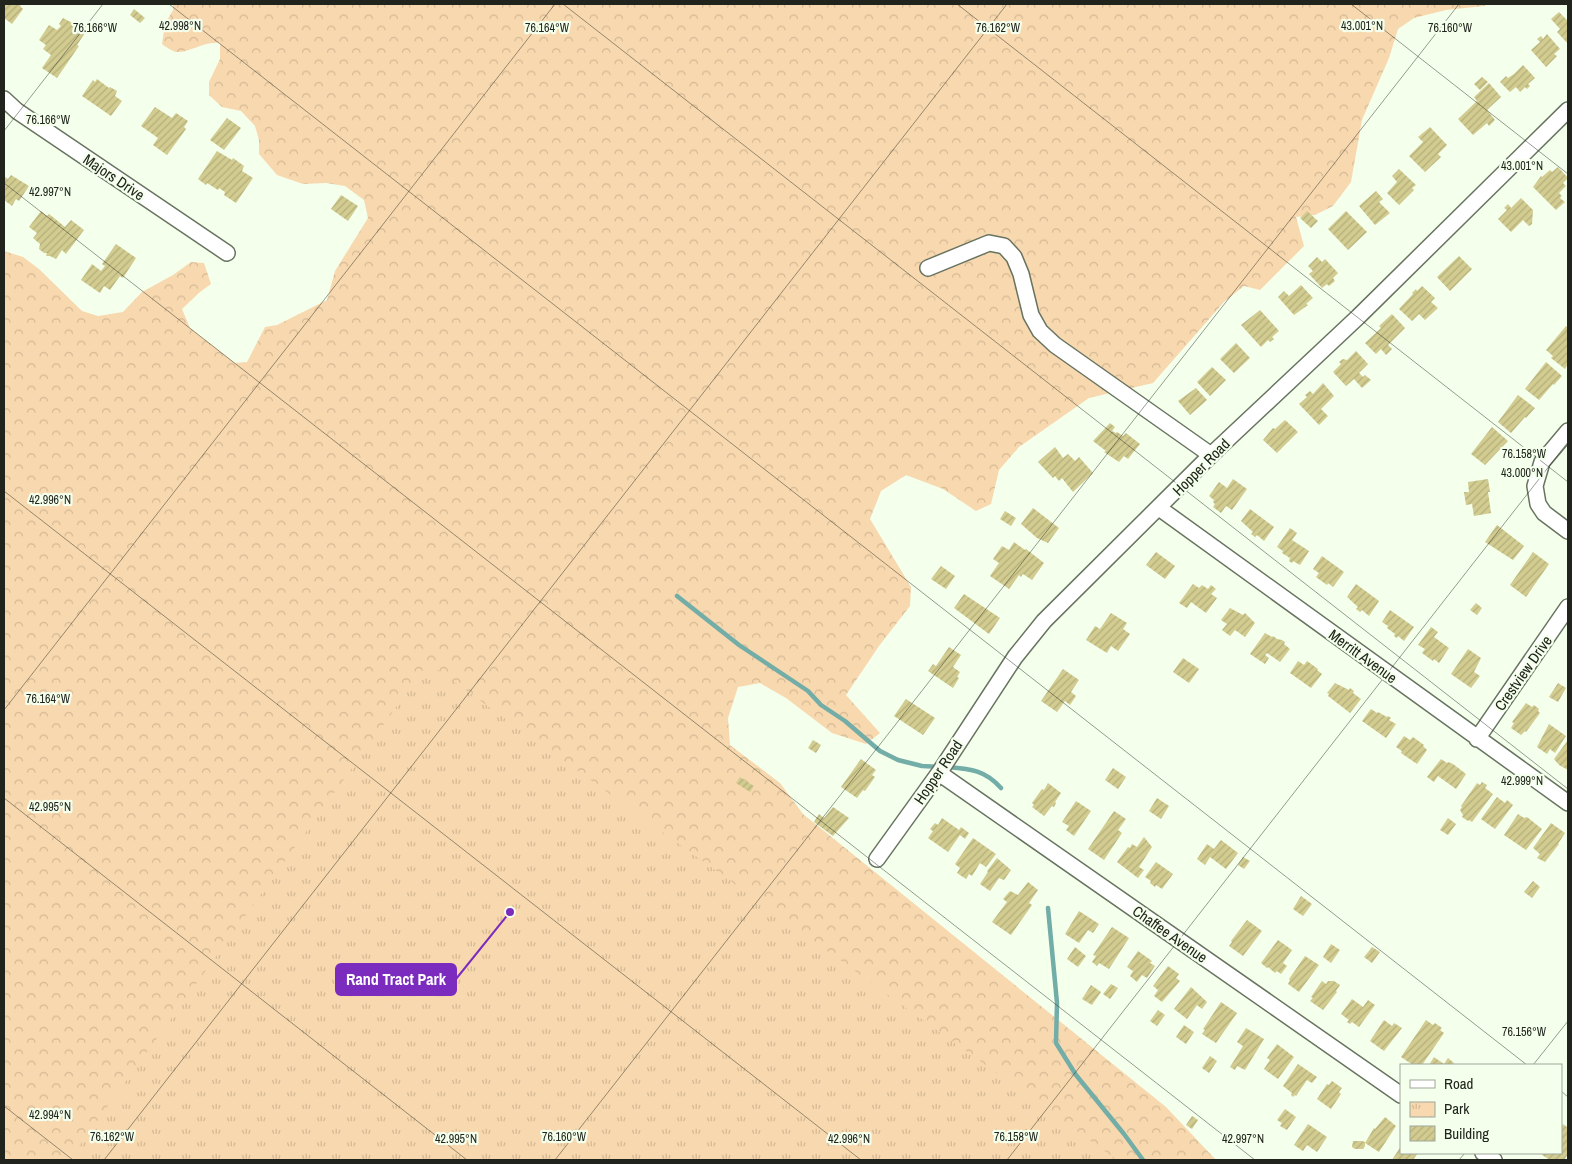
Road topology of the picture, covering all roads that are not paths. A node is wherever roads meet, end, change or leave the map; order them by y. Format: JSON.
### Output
{"nodes":[{"id":1,"x":4,"y":99,"type":"edge"},
{"id":2,"x":1568,"y":110,"type":"edge"},
{"id":3,"x":227,"y":253,"type":"dead end"},
{"id":4,"x":928,"y":268,"type":"dead end"},
{"id":5,"x":1568,"y":431,"type":"edge"},
{"id":6,"x":1212,"y":455,"type":"junction"},
{"id":7,"x":1159,"y":508,"type":"junction"},
{"id":8,"x":1568,"y":531,"type":"edge"},
{"id":9,"x":1568,"y":607,"type":"edge"},
{"id":10,"x":1477,"y":739,"type":"junction"},
{"id":11,"x":939,"y":773,"type":"junction"},
{"id":12,"x":1568,"y":803,"type":"edge"},
{"id":13,"x":877,"y":859,"type":"dead end"},
{"id":14,"x":1400,"y":1094,"type":"edge"}],
"edges":[{"from":1,"to":3,"type":"street","name":"Majors Drive"},
{"from":2,"to":6,"type":"street","name":"Hopper Road"},
{"from":4,"to":6,"type":"street"},
{"from":5,"to":8,"type":"street"},
{"from":6,"to":7,"type":"street","name":"Hopper Road"},
{"from":7,"to":10,"type":"street","name":"Merritt Avenue"},
{"from":7,"to":11,"type":"street","name":"Hopper Road"},
{"from":9,"to":10,"type":"street","name":"Crestview Drive"},
{"from":10,"to":12,"type":"street","name":"Merritt Avenue"},
{"from":11,"to":13,"type":"street","name":"Hopper Road"},
{"from":11,"to":14,"type":"street","name":"Chaffee Avenue"}]}
